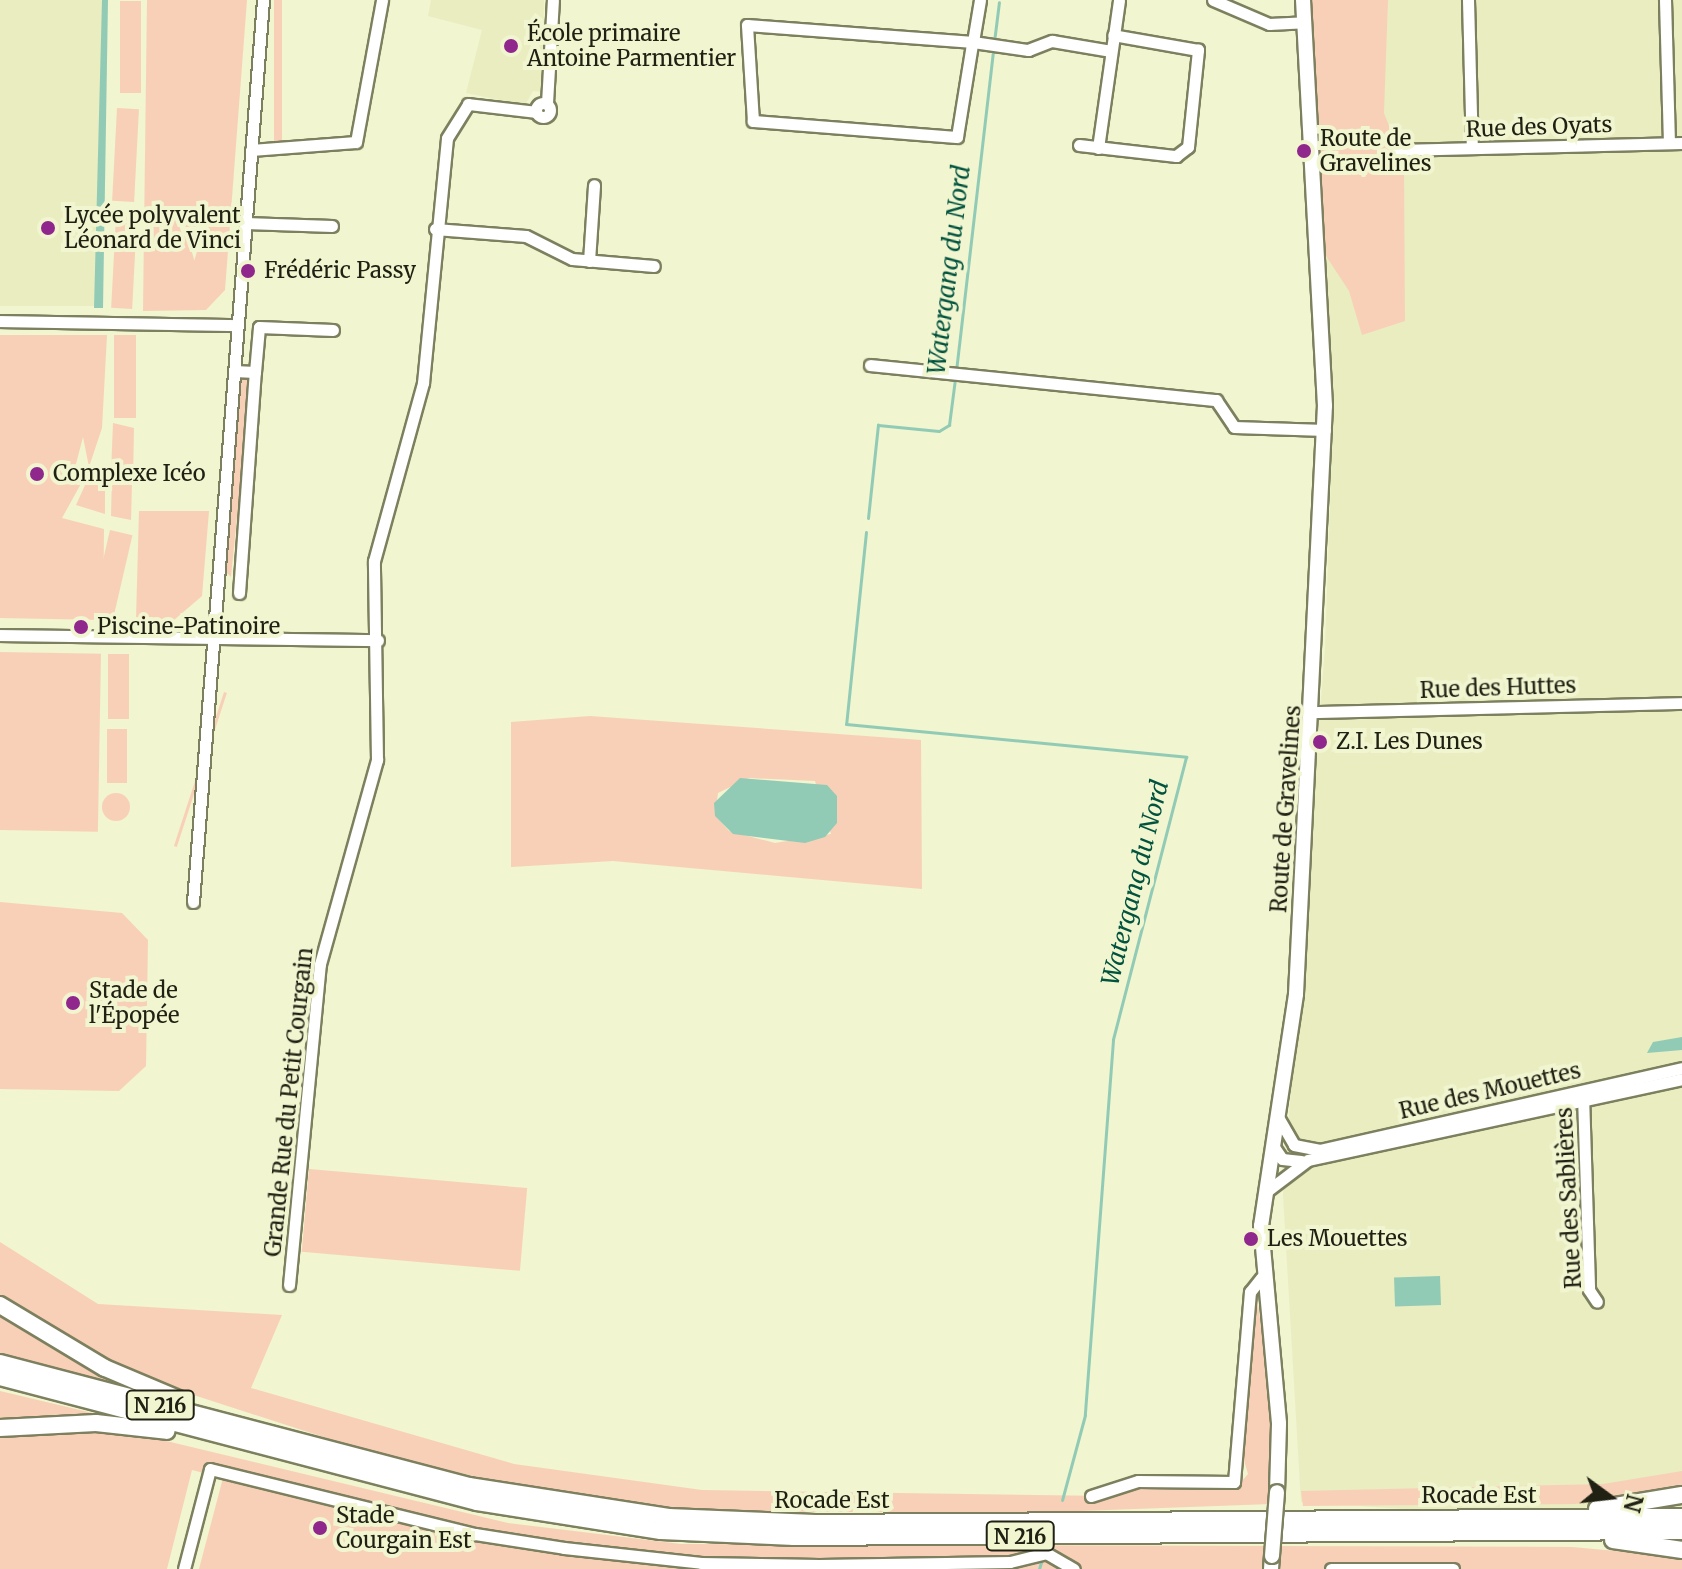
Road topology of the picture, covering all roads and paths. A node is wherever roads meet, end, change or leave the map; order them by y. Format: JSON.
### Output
{"nodes":[{"id":1,"x":263,"y":0,"type":"edge"},
{"id":2,"x":382,"y":0,"type":"edge"},
{"id":3,"x":553,"y":0,"type":"edge"},
{"id":4,"x":980,"y":0,"type":"edge"},
{"id":5,"x":1119,"y":0,"type":"edge"},
{"id":6,"x":1213,"y":0,"type":"edge"},
{"id":7,"x":1303,"y":0,"type":"edge"},
{"id":8,"x":1468,"y":0,"type":"edge"},
{"id":9,"x":1665,"y":0,"type":"edge"},
{"id":10,"x":1304,"y":22,"type":"junction"},
{"id":11,"x":1113,"y":35,"type":"junction"},
{"id":12,"x":973,"y":42,"type":"junction"},
{"id":13,"x":1111,"y":51,"type":"junction"},
{"id":14,"x":1676,"y":143,"type":"edge"},
{"id":15,"x":1079,"y":145,"type":"dead end"},
{"id":16,"x":1098,"y":148,"type":"junction"},
{"id":17,"x":1472,"y":148,"type":"junction"},
{"id":18,"x":251,"y":150,"type":"junction"},
{"id":19,"x":1397,"y":150,"type":"dead end"},
{"id":20,"x":594,"y":185,"type":"dead end"},
{"id":21,"x":245,"y":223,"type":"junction"},
{"id":22,"x":332,"y":226,"type":"dead end"},
{"id":23,"x":435,"y":229,"type":"junction"},
{"id":24,"x":589,"y":261,"type":"junction"},
{"id":25,"x":654,"y":266,"type":"dead end"},
{"id":26,"x":0,"y":321,"type":"edge"},
{"id":27,"x":237,"y":325,"type":"junction"},
{"id":28,"x":333,"y":330,"type":"dead end"},
{"id":29,"x":870,"y":365,"type":"dead end"},
{"id":30,"x":234,"y":371,"type":"junction"},
{"id":31,"x":255,"y":372,"type":"junction"},
{"id":32,"x":1325,"y":430,"type":"junction"},
{"id":33,"x":218,"y":582,"type":"junction"},
{"id":34,"x":0,"y":635,"type":"edge"},
{"id":35,"x":213,"y":637,"type":"junction"},
{"id":36,"x":378,"y":640,"type":"junction"},
{"id":37,"x":1682,"y":703,"type":"edge"},
{"id":38,"x":1314,"y":712,"type":"junction"},
{"id":39,"x":193,"y":902,"type":"dead end"},
{"id":40,"x":1682,"y":1068,"type":"edge"},
{"id":41,"x":1682,"y":1079,"type":"edge"},
{"id":42,"x":1583,"y":1096,"type":"junction"},
{"id":43,"x":1277,"y":1111,"type":"junction"},
{"id":44,"x":1272,"y":1139,"type":"junction"},
{"id":45,"x":1307,"y":1155,"type":"junction"},
{"id":46,"x":1278,"y":1157,"type":"junction"},
{"id":47,"x":1267,"y":1169,"type":"junction"},
{"id":48,"x":1263,"y":1199,"type":"junction"},
{"id":49,"x":1261,"y":1278,"type":"junction"},
{"id":50,"x":289,"y":1285,"type":"dead end"},
{"id":51,"x":1597,"y":1302,"type":"dead end"},
{"id":52,"x":0,"y":1305,"type":"edge"},
{"id":53,"x":0,"y":1363,"type":"edge"},
{"id":54,"x":0,"y":1377,"type":"edge"},
{"id":55,"x":0,"y":1428,"type":"edge"},
{"id":56,"x":223,"y":1436,"type":"junction"},
{"id":57,"x":321,"y":1448,"type":"junction"},
{"id":58,"x":1682,"y":1495,"type":"edge"},
{"id":59,"x":1091,"y":1496,"type":"dead end"},
{"id":60,"x":1682,"y":1517,"type":"edge"},
{"id":61,"x":1500,"y":1518,"type":"junction"},
{"id":62,"x":1682,"y":1531,"type":"edge"},
{"id":63,"x":1576,"y":1532,"type":"junction"},
{"id":64,"x":1682,"y":1550,"type":"edge"},
{"id":65,"x":1271,"y":1562,"type":"edge"},
{"id":66,"x":184,"y":1569,"type":"edge"},
{"id":67,"x":1074,"y":1569,"type":"edge"},
{"id":68,"x":1331,"y":1569,"type":"edge"},
{"id":69,"x":1453,"y":1569,"type":"edge"}],
"edges":[{"from":1,"to":18,"type":"street"},
{"from":2,"to":18,"type":"street"},
{"from":3,"to":23,"type":"street","name":"Grande Rue du Petit Courgain"},
{"from":4,"to":12,"type":"street"},
{"from":5,"to":11,"type":"street"},
{"from":6,"to":10,"type":"street"},
{"from":7,"to":10,"type":"main road","name":"Route de Gravelines"},
{"from":8,"to":17,"type":"street"},
{"from":9,"to":14,"type":"street"},
{"from":10,"to":32,"type":"main road","name":"Route de Gravelines"},
{"from":11,"to":13,"type":"street"},
{"from":11,"to":16,"type":"street"},
{"from":12,"to":12,"type":"street"},
{"from":12,"to":13,"type":"street"},
{"from":13,"to":16,"type":"street"},
{"from":14,"to":17,"type":"street","name":"Rue des Oyats"},
{"from":15,"to":16,"type":"street"},
{"from":17,"to":19,"type":"street","name":"Rue des Oyats"},
{"from":18,"to":21,"type":"street"},
{"from":20,"to":24,"type":"street"},
{"from":21,"to":22,"type":"street"},
{"from":21,"to":27,"type":"street"},
{"from":23,"to":24,"type":"street"},
{"from":23,"to":36,"type":"street","name":"Grande Rue du Petit Courgain"},
{"from":24,"to":25,"type":"street"},
{"from":26,"to":27,"type":"street"},
{"from":27,"to":30,"type":"street"},
{"from":28,"to":31,"type":"street"},
{"from":29,"to":32,"type":"street"},
{"from":30,"to":31,"type":"street"},
{"from":30,"to":33,"type":"street"},
{"from":31,"to":33,"type":"street"},
{"from":32,"to":38,"type":"main road","name":"Route de Gravelines"},
{"from":33,"to":35,"type":"street"},
{"from":34,"to":35,"type":"street"},
{"from":35,"to":36,"type":"street"},
{"from":35,"to":39,"type":"street"},
{"from":36,"to":50,"type":"street","name":"Grande Rue du Petit Courgain"},
{"from":37,"to":38,"type":"street","name":"Rue des Huttes"},
{"from":38,"to":43,"type":"main road","name":"Route de Gravelines"},
{"from":40,"to":42,"type":"street","name":"Rue des Mouettes"},
{"from":41,"to":42,"type":"street","name":"Rue des Mouettes"},
{"from":42,"to":45,"type":"street","name":"Rue des Mouettes"},
{"from":42,"to":51,"type":"street","name":"Rue des Sablières"},
{"from":43,"to":44,"type":"main road","name":"Route de Gravelines"},
{"from":43,"to":45,"type":"street"},
{"from":44,"to":46,"type":"street"},
{"from":44,"to":47,"type":"main road","name":"Route de Gravelines"},
{"from":45,"to":46,"type":"street","name":"Rue des Mouettes"},
{"from":45,"to":48,"type":"street","name":"Rue des Mouettes"},
{"from":46,"to":47,"type":"street"},
{"from":47,"to":48,"type":"main road","name":"Route de Gravelines"},
{"from":48,"to":49,"type":"main road","name":"Route de Gravelines"},
{"from":49,"to":59,"type":"street"},
{"from":49,"to":65,"type":"main road","name":"Route de Gravelines","bridge":true},
{"from":52,"to":57,"type":"highway"},
{"from":53,"to":57,"type":"highway","name":"Rocade Est","number":"N 216"},
{"from":54,"to":56,"type":"highway","name":"Rocade Est","number":"N 216"},
{"from":55,"to":56,"type":"highway"},
{"from":56,"to":63,"type":"highway","name":"Rocade Est","number":"N 216"},
{"from":57,"to":61,"type":"highway","name":"Rocade Est","number":"N 216"},
{"from":58,"to":61,"type":"highway"},
{"from":60,"to":61,"type":"highway","name":"Rocade Est","number":"N 216"},
{"from":62,"to":63,"type":"highway","name":"Rocade Est","number":"N 216"},
{"from":63,"to":64,"type":"highway"},
{"from":66,"to":67,"type":"street"},
{"from":68,"to":69,"type":"street"}]}
